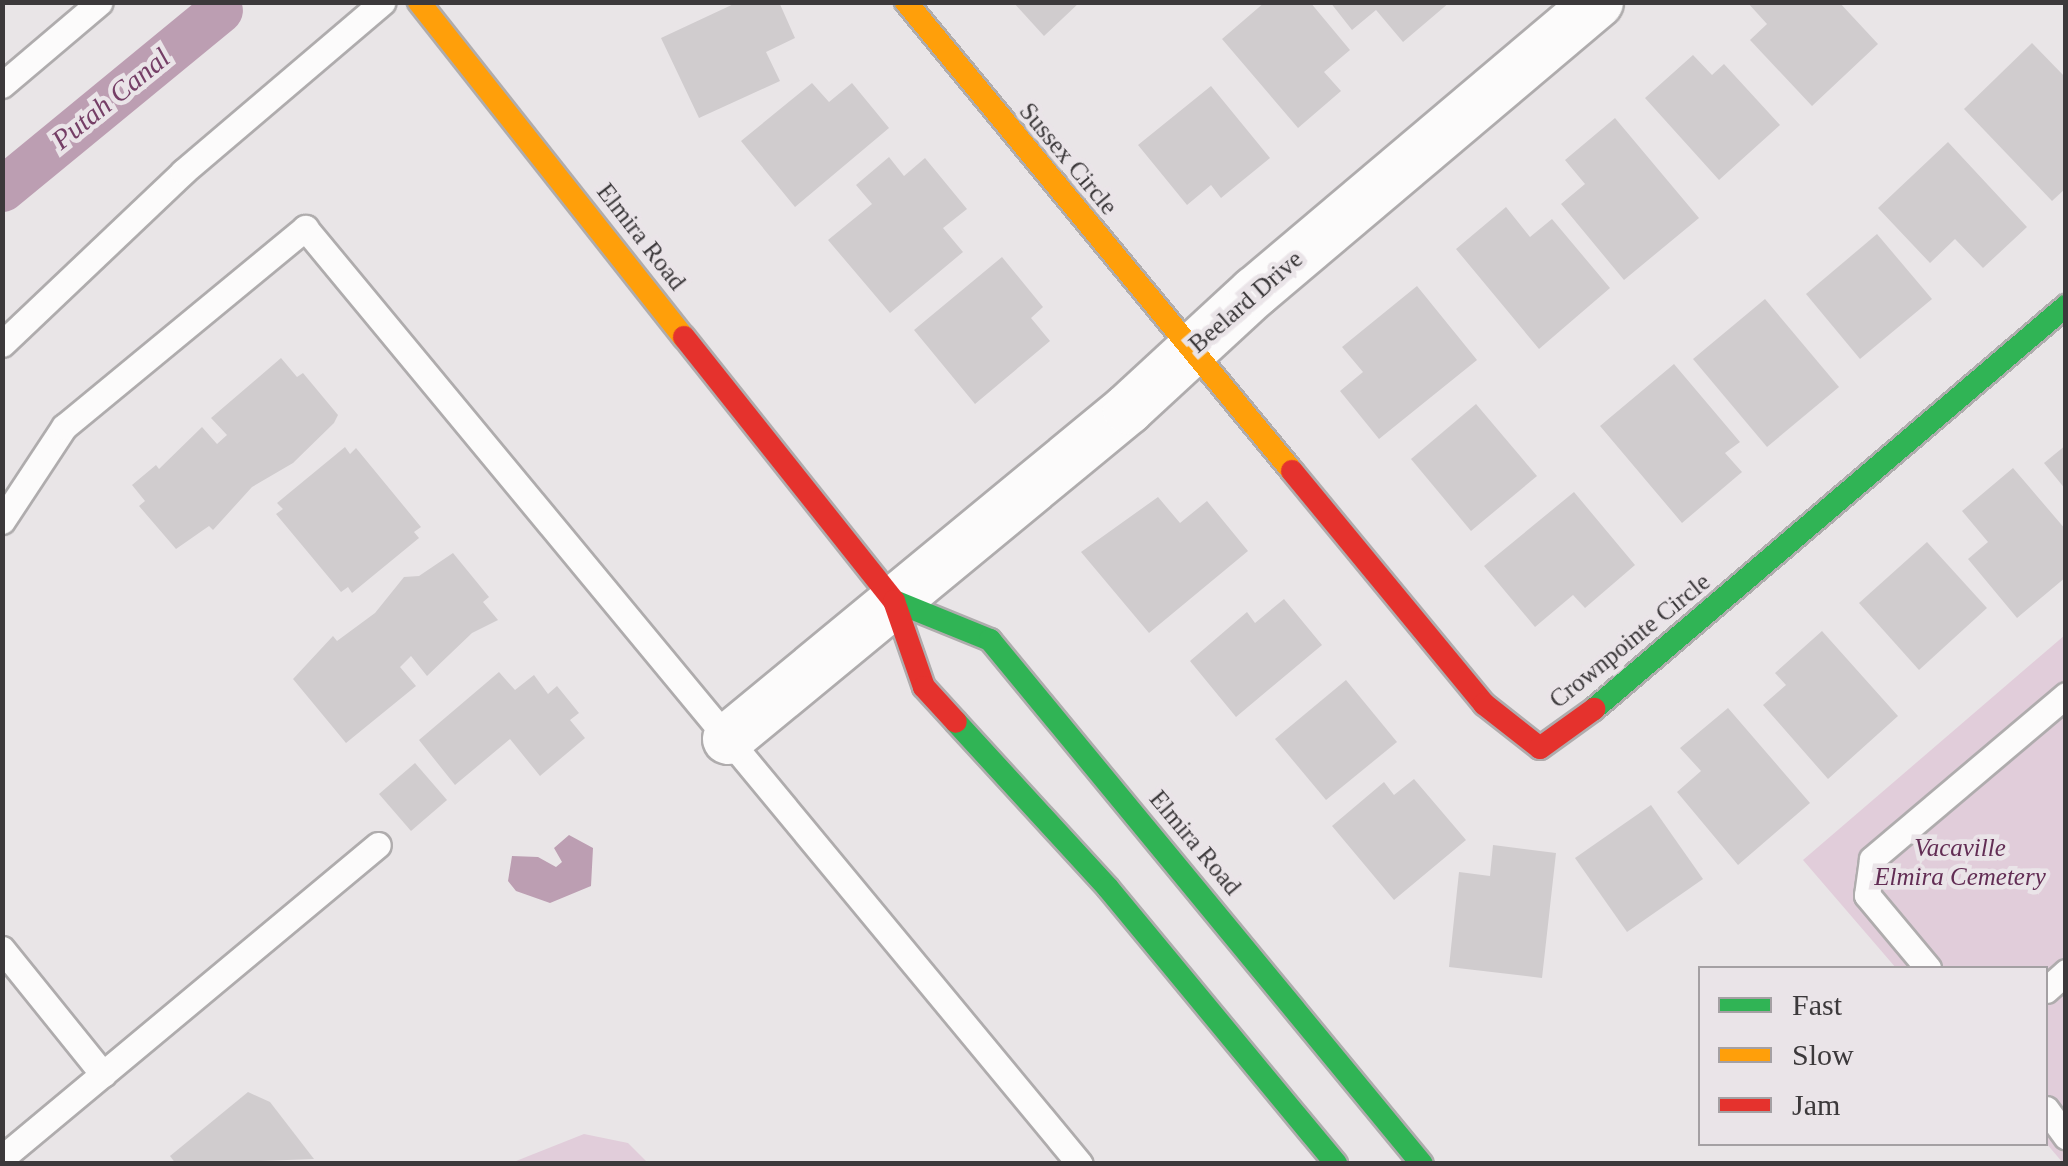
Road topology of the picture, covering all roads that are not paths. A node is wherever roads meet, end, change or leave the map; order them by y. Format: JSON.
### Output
{"nodes":[{"id":1,"x":100,"y":2,"type":"edge"},
{"id":2,"x":383,"y":2,"type":"edge"},
{"id":3,"x":419,"y":2,"type":"edge"},
{"id":4,"x":906,"y":2,"type":"edge"},
{"id":5,"x":1598,"y":2,"type":"edge"},
{"id":6,"x":2,"y":85,"type":"edge"},
{"id":7,"x":2066,"y":306,"type":"edge"},
{"id":8,"x":2,"y":344,"type":"edge"},
{"id":9,"x":1190,"y":350,"type":"junction"},
{"id":10,"x":2,"y":520,"type":"edge"},
{"id":11,"x":894,"y":600,"type":"junction"},
{"id":12,"x":2066,"y":695,"type":"edge"},
{"id":13,"x":728,"y":738,"type":"junction"},
{"id":14,"x":378,"y":845,"type":"dead end"},
{"id":15,"x":2,"y":949,"type":"edge"},
{"id":16,"x":1926,"y":966,"type":"edge"},
{"id":17,"x":102,"y":1074,"type":"junction"},
{"id":18,"x":2048,"y":1112,"type":"edge"},
{"id":19,"x":2066,"y":1138,"type":"edge"},
{"id":20,"x":2,"y":1158,"type":"edge"},
{"id":21,"x":1080,"y":1164,"type":"edge"},
{"id":22,"x":1336,"y":1164,"type":"edge"},
{"id":23,"x":1422,"y":1164,"type":"edge"}],
"edges":[{"from":1,"to":6,"type":"lane"},
{"from":2,"to":8,"type":"lane"},
{"from":3,"to":11,"type":"main road","name":"Elmira Road"},
{"from":4,"to":9,"type":"main road","name":"Sussex Circle"},
{"from":5,"to":9,"type":"street","name":"Beelard Drive"},
{"from":7,"to":9,"type":"main road","name":"Crownpointe Circle"},
{"from":9,"to":11,"type":"street","name":"Beelard Drive"},
{"from":10,"to":13,"type":"lane"},
{"from":11,"to":13,"type":"street","name":"Beelard Drive"},
{"from":11,"to":22,"type":"main road","name":"Elmira Road"},
{"from":11,"to":23,"type":"main road","name":"Elmira Road"},
{"from":12,"to":16,"type":"lane"},
{"from":13,"to":21,"type":"lane"},
{"from":14,"to":17,"type":"lane"},
{"from":15,"to":17,"type":"lane"},
{"from":17,"to":20,"type":"lane"},
{"from":18,"to":19,"type":"lane"}]}
